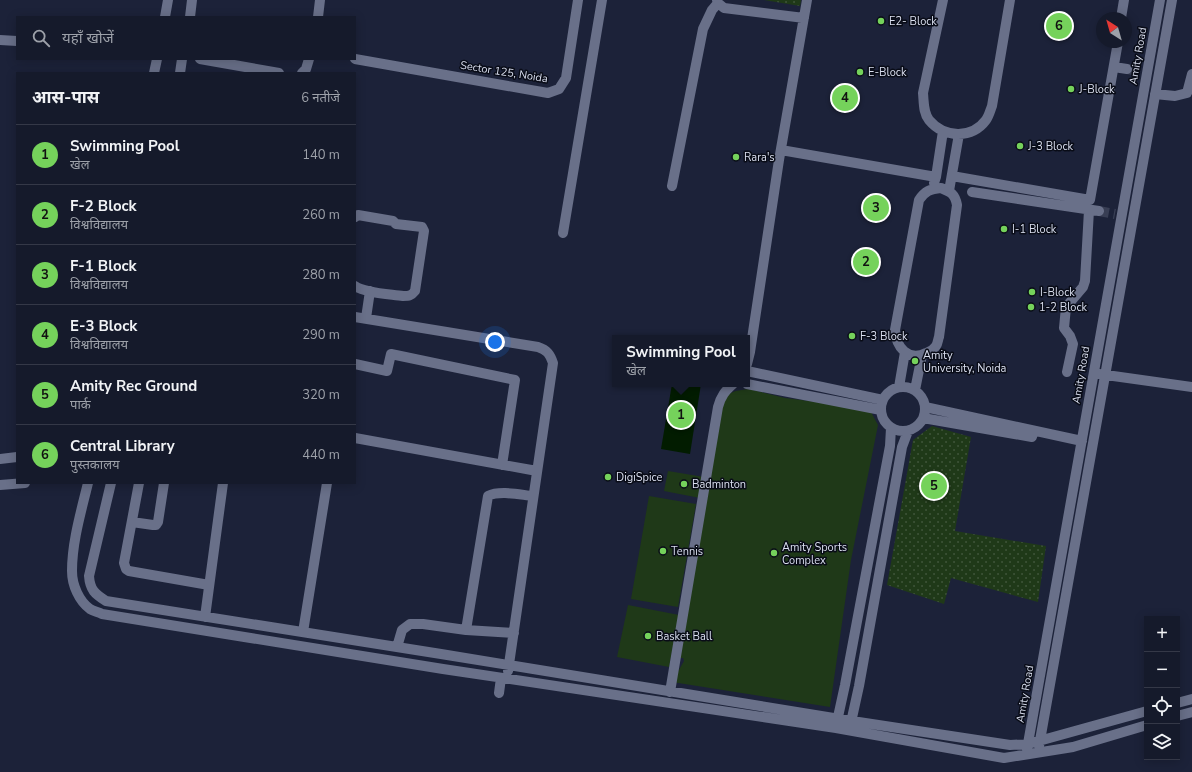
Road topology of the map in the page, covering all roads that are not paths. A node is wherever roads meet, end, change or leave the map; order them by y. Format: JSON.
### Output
{"nodes":[{"id":1,"x":168,"y":0,"type":"edge"},
{"id":2,"x":192,"y":0,"type":"edge"},
{"id":3,"x":320,"y":0,"type":"edge"},
{"id":4,"x":578,"y":0,"type":"edge"},
{"id":5,"x":602,"y":0,"type":"edge"},
{"id":6,"x":807,"y":0,"type":"edge"},
{"id":7,"x":943,"y":0,"type":"edge"},
{"id":8,"x":1010,"y":0,"type":"edge"},
{"id":9,"x":1124,"y":0,"type":"edge"},
{"id":10,"x":1160,"y":0,"type":"edge"},
{"id":11,"x":1172,"y":0,"type":"edge"},
{"id":12,"x":717,"y":1,"type":"edge"},
{"id":13,"x":1122,"y":12,"type":"edge"},
{"id":14,"x":165,"y":16,"type":"edge"},
{"id":15,"x":190,"y":16,"type":"edge"},
{"id":16,"x":318,"y":16,"type":"edge"},
{"id":17,"x":804,"y":18,"type":"junction"},
{"id":18,"x":0,"y":40,"type":"edge"},
{"id":19,"x":16,"y":41,"type":"edge"},
{"id":20,"x":1117,"y":48,"type":"edge"},
{"id":21,"x":356,"y":59,"type":"edge"},
{"id":22,"x":157,"y":60,"type":"edge"},
{"id":23,"x":182,"y":60,"type":"edge"},
{"id":24,"x":206,"y":60,"type":"edge"},
{"id":25,"x":309,"y":60,"type":"edge"},
{"id":26,"x":1114,"y":67,"type":"junction"},
{"id":27,"x":1127,"y":69,"type":"tunnel mouth"},
{"id":28,"x":154,"y":72,"type":"edge"},
{"id":29,"x":180,"y":72,"type":"edge"},
{"id":30,"x":273,"y":72,"type":"edge"},
{"id":31,"x":303,"y":72,"type":"edge"},
{"id":32,"x":1192,"y":74,"type":"edge"},
{"id":33,"x":1155,"y":94,"type":"junction"},
{"id":34,"x":943,"y":131,"type":"junction"},
{"id":35,"x":959,"y":134,"type":"junction"},
{"id":36,"x":781,"y":150,"type":"junction"},
{"id":37,"x":952,"y":176,"type":"junction"},
{"id":38,"x":936,"y":177,"type":"junction"},
{"id":39,"x":672,"y":186,"type":"dead end"},
{"id":40,"x":933,"y":189,"type":"junction"},
{"id":41,"x":949,"y":192,"type":"junction"},
{"id":42,"x":972,"y":192,"type":"dead end"},
{"id":43,"x":356,"y":216,"type":"edge"},
{"id":44,"x":563,"y":233,"type":"dead end"},
{"id":45,"x":356,"y":287,"type":"edge"},
{"id":46,"x":370,"y":291,"type":"junction"},
{"id":47,"x":356,"y":316,"type":"edge"},
{"id":48,"x":366,"y":318,"type":"junction"},
{"id":49,"x":750,"y":352,"type":"edge"},
{"id":50,"x":905,"y":352,"type":"junction"},
{"id":51,"x":922,"y":355,"type":"junction"},
{"id":52,"x":356,"y":364,"type":"edge"},
{"id":53,"x":1067,"y":372,"type":"dead end"},
{"id":54,"x":750,"y":373,"type":"edge"},
{"id":55,"x":1094,"y":373,"type":"junction"},
{"id":56,"x":1105,"y":375,"type":"junction"},
{"id":57,"x":750,"y":384,"type":"edge"},
{"id":58,"x":729,"y":387,"type":"edge"},
{"id":59,"x":898,"y":387,"type":"junction"},
{"id":60,"x":1192,"y":387,"type":"edge"},
{"id":61,"x":915,"y":390,"type":"junction"},
{"id":62,"x":882,"y":405,"type":"junction"},
{"id":63,"x":925,"y":407,"type":"junction"},
{"id":64,"x":923,"y":418,"type":"junction"},
{"id":65,"x":891,"y":428,"type":"junction"},
{"id":66,"x":908,"y":431,"type":"junction"},
{"id":67,"x":356,"y":438,"type":"edge"},
{"id":68,"x":1081,"y":444,"type":"junction"},
{"id":69,"x":16,"y":457,"type":"edge"},
{"id":70,"x":0,"y":458,"type":"edge"},
{"id":71,"x":502,"y":465,"type":"junction"},
{"id":72,"x":537,"y":471,"type":"junction"},
{"id":73,"x":17,"y":484,"type":"edge"},
{"id":74,"x":88,"y":484,"type":"edge"},
{"id":75,"x":111,"y":484,"type":"edge"},
{"id":76,"x":139,"y":484,"type":"edge"},
{"id":77,"x":164,"y":484,"type":"edge"},
{"id":78,"x":223,"y":484,"type":"edge"},
{"id":79,"x":327,"y":484,"type":"edge"},
{"id":80,"x":0,"y":486,"type":"edge"},
{"id":81,"x":534,"y":496,"type":"junction"},
{"id":82,"x":132,"y":522,"type":"junction"},
{"id":83,"x":209,"y":585,"type":"junction"},
{"id":84,"x":92,"y":590,"type":"junction"},
{"id":85,"x":79,"y":598,"type":"junction"},
{"id":86,"x":209,"y":618,"type":"junction"},
{"id":87,"x":466,"y":630,"type":"junction"},
{"id":88,"x":212,"y":632,"type":"junction"},
{"id":89,"x":303,"y":632,"type":"junction"},
{"id":90,"x":514,"y":633,"type":"junction"},
{"id":91,"x":397,"y":647,"type":"junction"},
{"id":92,"x":509,"y":665,"type":"junction"},
{"id":93,"x":504,"y":678,"type":"junction"},
{"id":94,"x":670,"y":692,"type":"junction"},
{"id":95,"x":499,"y":693,"type":"dead end"},
{"id":96,"x":1192,"y":699,"type":"edge"},
{"id":97,"x":1180,"y":702,"type":"edge"},
{"id":98,"x":1144,"y":712,"type":"edge"},
{"id":99,"x":1192,"y":712,"type":"edge"},
{"id":100,"x":1180,"y":715,"type":"edge"},
{"id":101,"x":837,"y":723,"type":"junction"},
{"id":102,"x":851,"y":726,"type":"junction"},
{"id":103,"x":1144,"y":726,"type":"edge"},
{"id":104,"x":1040,"y":740,"type":"junction"},
{"id":105,"x":1028,"y":744,"type":"junction"},
{"id":106,"x":1038,"y":753,"type":"junction"},
{"id":107,"x":1026,"y":755,"type":"junction"}],
"edges":[{"from":1,"to":14,"type":"street"},
{"from":2,"to":15,"type":"street"},
{"from":3,"to":16,"type":"street"},
{"from":4,"to":21,"type":"street","name":"Sector 125, Noida"},
{"from":5,"to":44,"type":"street"},
{"from":6,"to":17,"type":"street"},
{"from":7,"to":34,"type":"street"},
{"from":8,"to":35,"type":"street"},
{"from":9,"to":13,"type":"street"},
{"from":10,"to":55,"type":"street","name":"Amity Road"},
{"from":11,"to":33,"type":"street","name":"Amity Road"},
{"from":12,"to":17,"type":"street"},
{"from":12,"to":39,"type":"street"},
{"from":17,"to":36,"type":"street"},
{"from":18,"to":19,"type":"street"},
{"from":20,"to":26,"type":"street"},
{"from":22,"to":28,"type":"street"},
{"from":23,"to":29,"type":"street"},
{"from":24,"to":30,"type":"street"},
{"from":25,"to":31,"type":"street"},
{"from":26,"to":27,"type":"street"},
{"from":26,"to":37,"type":"street"},
{"from":32,"to":33,"type":"street"},
{"from":33,"to":56,"type":"street","name":"Amity Road"},
{"from":34,"to":35,"type":"street"},
{"from":34,"to":38,"type":"street"},
{"from":35,"to":37,"type":"street"},
{"from":36,"to":38,"type":"street"},
{"from":36,"to":49,"type":"street"},
{"from":37,"to":41,"type":"street"},
{"from":38,"to":40,"type":"street"},
{"from":40,"to":41,"type":"street"},
{"from":40,"to":50,"type":"street"},
{"from":41,"to":51,"type":"street"},
{"from":42,"to":53,"type":"street"},
{"from":43,"to":46,"type":"street"},
{"from":45,"to":46,"type":"street"},
{"from":46,"to":48,"type":"street"},
{"from":47,"to":48,"type":"street"},
{"from":48,"to":72,"type":"street"},
{"from":50,"to":51,"type":"street"},
{"from":50,"to":59,"type":"street"},
{"from":51,"to":61,"type":"street"},
{"from":52,"to":71,"type":"street"},
{"from":54,"to":62,"type":"street"},
{"from":55,"to":56,"type":"street"},
{"from":55,"to":68,"type":"street","name":"Amity Road"},
{"from":56,"to":60,"type":"street"},
{"from":56,"to":104,"type":"street","name":"Amity Road"},
{"from":57,"to":62,"type":"street"},
{"from":58,"to":94,"type":"street"},
{"from":59,"to":61,"type":"street"},
{"from":59,"to":62,"type":"street"},
{"from":61,"to":63,"type":"street"},
{"from":62,"to":65,"type":"street"},
{"from":63,"to":64,"type":"street"},
{"from":63,"to":68,"type":"street"},
{"from":64,"to":66,"type":"street"},
{"from":64,"to":68,"type":"street"},
{"from":65,"to":66,"type":"street"},
{"from":65,"to":101,"type":"street"},
{"from":66,"to":102,"type":"street"},
{"from":67,"to":71,"type":"street"},
{"from":68,"to":105,"type":"street","name":"Amity Road"},
{"from":69,"to":70,"type":"street"},
{"from":71,"to":72,"type":"street"},
{"from":72,"to":81,"type":"street"},
{"from":73,"to":80,"type":"street"},
{"from":74,"to":85,"type":"street"},
{"from":75,"to":84,"type":"street"},
{"from":76,"to":82,"type":"street"},
{"from":77,"to":82,"type":"street"},
{"from":78,"to":83,"type":"street"},
{"from":79,"to":89,"type":"street"},
{"from":81,"to":87,"type":"street"},
{"from":81,"to":90,"type":"street"},
{"from":82,"to":83,"type":"street"},
{"from":83,"to":86,"type":"street"},
{"from":84,"to":85,"type":"street"},
{"from":84,"to":86,"type":"street"},
{"from":85,"to":88,"type":"street"},
{"from":86,"to":88,"type":"street"},
{"from":86,"to":89,"type":"street"},
{"from":87,"to":90,"type":"street"},
{"from":87,"to":91,"type":"street"},
{"from":88,"to":93,"type":"street"},
{"from":89,"to":91,"type":"street"},
{"from":90,"to":92,"type":"street"},
{"from":91,"to":92,"type":"street"},
{"from":92,"to":93,"type":"street"},
{"from":92,"to":94,"type":"street"},
{"from":93,"to":95,"type":"street"},
{"from":93,"to":101,"type":"street"},
{"from":94,"to":101,"type":"street"},
{"from":96,"to":97,"type":"street"},
{"from":98,"to":104,"type":"street"},
{"from":99,"to":100,"type":"street"},
{"from":101,"to":102,"type":"street"},
{"from":102,"to":105,"type":"street"},
{"from":102,"to":107,"type":"street"},
{"from":103,"to":106,"type":"street"},
{"from":104,"to":105,"type":"street"},
{"from":104,"to":106,"type":"street","name":"Amity Road"},
{"from":105,"to":107,"type":"street","name":"Amity Road"},
{"from":106,"to":107,"type":"street"}]}
